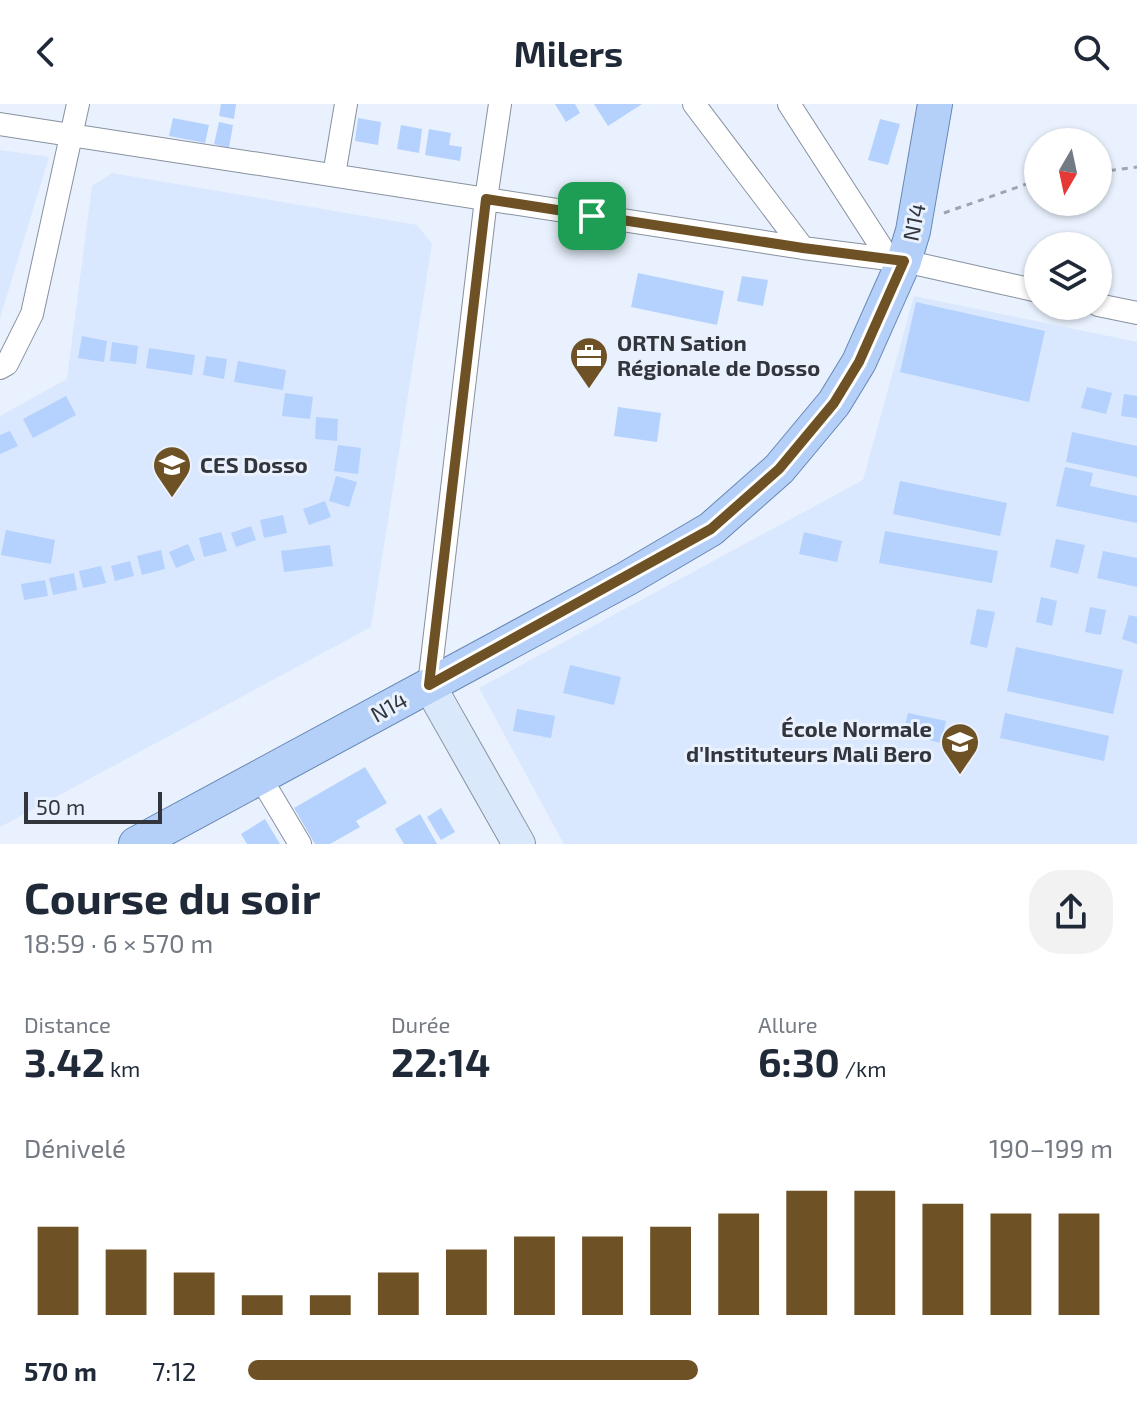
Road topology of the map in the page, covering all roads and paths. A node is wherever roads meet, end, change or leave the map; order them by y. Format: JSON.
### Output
{"nodes":[{"id":1,"x":78,"y":104,"type":"edge"},
{"id":2,"x":346,"y":104,"type":"edge"},
{"id":3,"x":500,"y":104,"type":"edge"},
{"id":4,"x":694,"y":104,"type":"edge"},
{"id":5,"x":789,"y":104,"type":"edge"},
{"id":6,"x":935,"y":104,"type":"edge"},
{"id":7,"x":0,"y":124,"type":"edge"},
{"id":8,"x":73,"y":135,"type":"junction"},
{"id":9,"x":1137,"y":167,"type":"edge"},
{"id":10,"x":1112,"y":170,"type":"edge"},
{"id":11,"x":334,"y":175,"type":"junction"},
{"id":12,"x":1024,"y":185,"type":"edge"},
{"id":13,"x":486,"y":199,"type":"junction"},
{"id":14,"x":803,"y":248,"type":"junction"},
{"id":15,"x":902,"y":250,"type":"junction"},
{"id":16,"x":1024,"y":287,"type":"edge"},
{"id":17,"x":1112,"y":308,"type":"edge"},
{"id":18,"x":1137,"y":313,"type":"edge"},
{"id":19,"x":0,"y":368,"type":"edge"},
{"id":20,"x":429,"y":685,"type":"junction"},
{"id":21,"x":260,"y":777,"type":"junction"},
{"id":22,"x":515,"y":843,"type":"edge"},
{"id":23,"x":136,"y":844,"type":"edge"},
{"id":24,"x":300,"y":844,"type":"edge"}],
"edges":[{"from":1,"to":8,"type":"street"},
{"from":2,"to":11,"type":"street"},
{"from":3,"to":13,"type":"street"},
{"from":4,"to":14,"type":"street"},
{"from":5,"to":15,"type":"street"},
{"from":6,"to":15,"type":"main road","name":"N14"},
{"from":7,"to":8,"type":"street"},
{"from":8,"to":11,"type":"street"},
{"from":8,"to":19,"type":"street"},
{"from":9,"to":10,"type":"path"},
{"from":11,"to":13,"type":"street"},
{"from":12,"to":15,"type":"path"},
{"from":13,"to":14,"type":"street"},
{"from":13,"to":20,"type":"street"},
{"from":14,"to":15,"type":"street"},
{"from":15,"to":16,"type":"street"},
{"from":15,"to":20,"type":"main road","name":"N14"},
{"from":17,"to":18,"type":"street"},
{"from":20,"to":21,"type":"main road","name":"N14"},
{"from":20,"to":22,"type":"street"},
{"from":21,"to":23,"type":"main road","name":"N14"},
{"from":21,"to":24,"type":"street"}]}
